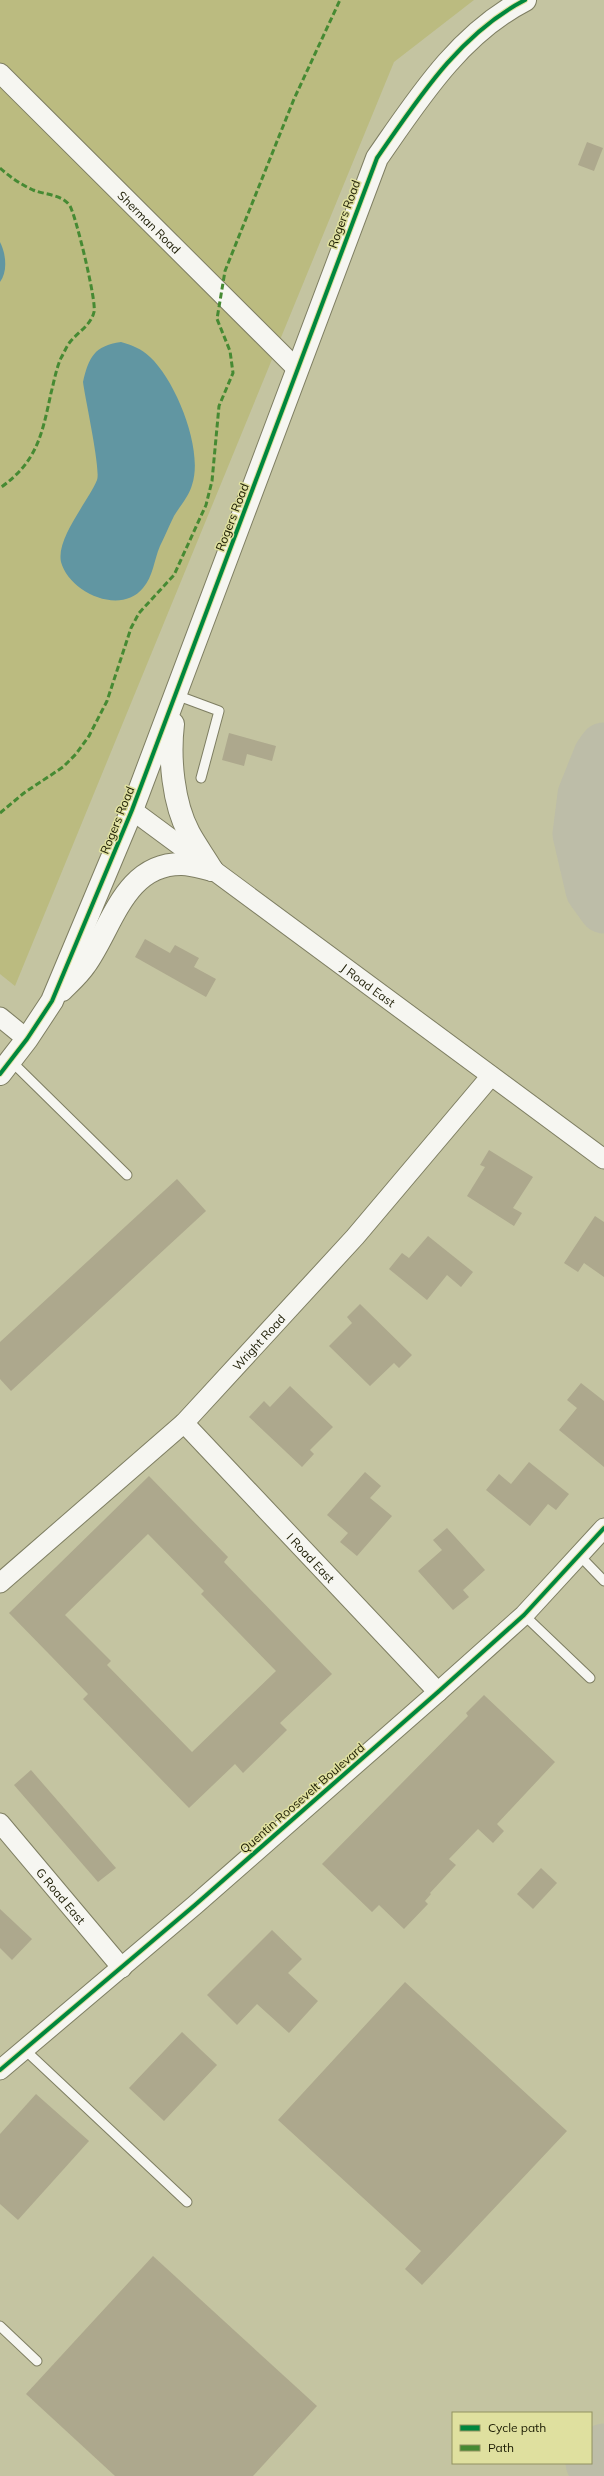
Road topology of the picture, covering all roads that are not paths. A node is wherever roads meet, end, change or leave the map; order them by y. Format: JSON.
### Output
{"nodes":[{"id":1,"x":525,"y":0,"type":"edge"},
{"id":2,"x":0,"y":73,"type":"edge"},
{"id":3,"x":298,"y":370,"type":"junction"},
{"id":4,"x":176,"y":695,"type":"junction"},
{"id":5,"x":201,"y":778,"type":"dead end"},
{"id":6,"x":132,"y":810,"type":"junction"},
{"id":7,"x":212,"y":870,"type":"junction"},
{"id":8,"x":52,"y":1001,"type":"junction"},
{"id":9,"x":0,"y":1017,"type":"edge"},
{"id":10,"x":27,"y":1039,"type":"junction"},
{"id":11,"x":6,"y":1067,"type":"edge"},
{"id":12,"x":491,"y":1076,"type":"junction"},
{"id":13,"x":604,"y":1160,"type":"edge"},
{"id":14,"x":127,"y":1175,"type":"dead end"},
{"id":15,"x":184,"y":1423,"type":"junction"},
{"id":16,"x":604,"y":1528,"type":"edge"},
{"id":17,"x":580,"y":1556,"type":"junction"},
{"id":18,"x":604,"y":1582,"type":"edge"},
{"id":19,"x":0,"y":1583,"type":"edge"},
{"id":20,"x":524,"y":1615,"type":"junction"},
{"id":21,"x":590,"y":1678,"type":"dead end"},
{"id":22,"x":438,"y":1692,"type":"junction"},
{"id":23,"x":0,"y":1823,"type":"edge"},
{"id":24,"x":122,"y":1968,"type":"junction"},
{"id":25,"x":24,"y":2049,"type":"junction"},
{"id":26,"x":0,"y":2070,"type":"edge"},
{"id":27,"x":187,"y":2202,"type":"dead end"},
{"id":28,"x":0,"y":2326,"type":"edge"},
{"id":29,"x":37,"y":2361,"type":"dead end"}],
"edges":[{"from":1,"to":3,"type":"street","name":"Rogers Road"},
{"from":2,"to":3,"type":"street","name":"Sherman Road"},
{"from":3,"to":4,"type":"street","name":"Rogers Road"},
{"from":4,"to":5,"type":"lane"},
{"from":4,"to":6,"type":"street","name":"Rogers Road"},
{"from":4,"to":7,"type":"street"},
{"from":6,"to":7,"type":"street","name":"J Road East"},
{"from":6,"to":8,"type":"street","name":"Rogers Road"},
{"from":7,"to":8,"type":"street"},
{"from":7,"to":12,"type":"street","name":"J Road East"},
{"from":8,"to":10,"type":"street","name":"Rogers Road"},
{"from":9,"to":10,"type":"street"},
{"from":10,"to":11,"type":"street","name":"Rogers Road"},
{"from":11,"to":14,"type":"lane"},
{"from":12,"to":13,"type":"street","name":"J Road East"},
{"from":12,"to":15,"type":"street","name":"Wright Road"},
{"from":15,"to":19,"type":"street","name":"Wright Road"},
{"from":15,"to":22,"type":"street","name":"I Road East"},
{"from":16,"to":17,"type":"street","name":"Quentin Roosevelt Boulevard"},
{"from":17,"to":18,"type":"lane"},
{"from":17,"to":20,"type":"street","name":"Quentin Roosevelt Boulevard"},
{"from":20,"to":21,"type":"lane"},
{"from":20,"to":22,"type":"street","name":"Quentin Roosevelt Boulevard"},
{"from":22,"to":24,"type":"street","name":"Quentin Roosevelt Boulevard"},
{"from":23,"to":24,"type":"street","name":"G Road East"},
{"from":24,"to":25,"type":"street","name":"Quentin Roosevelt Boulevard"},
{"from":25,"to":26,"type":"street","name":"Quentin Roosevelt Boulevard"},
{"from":25,"to":27,"type":"lane"},
{"from":28,"to":29,"type":"lane"}]}
